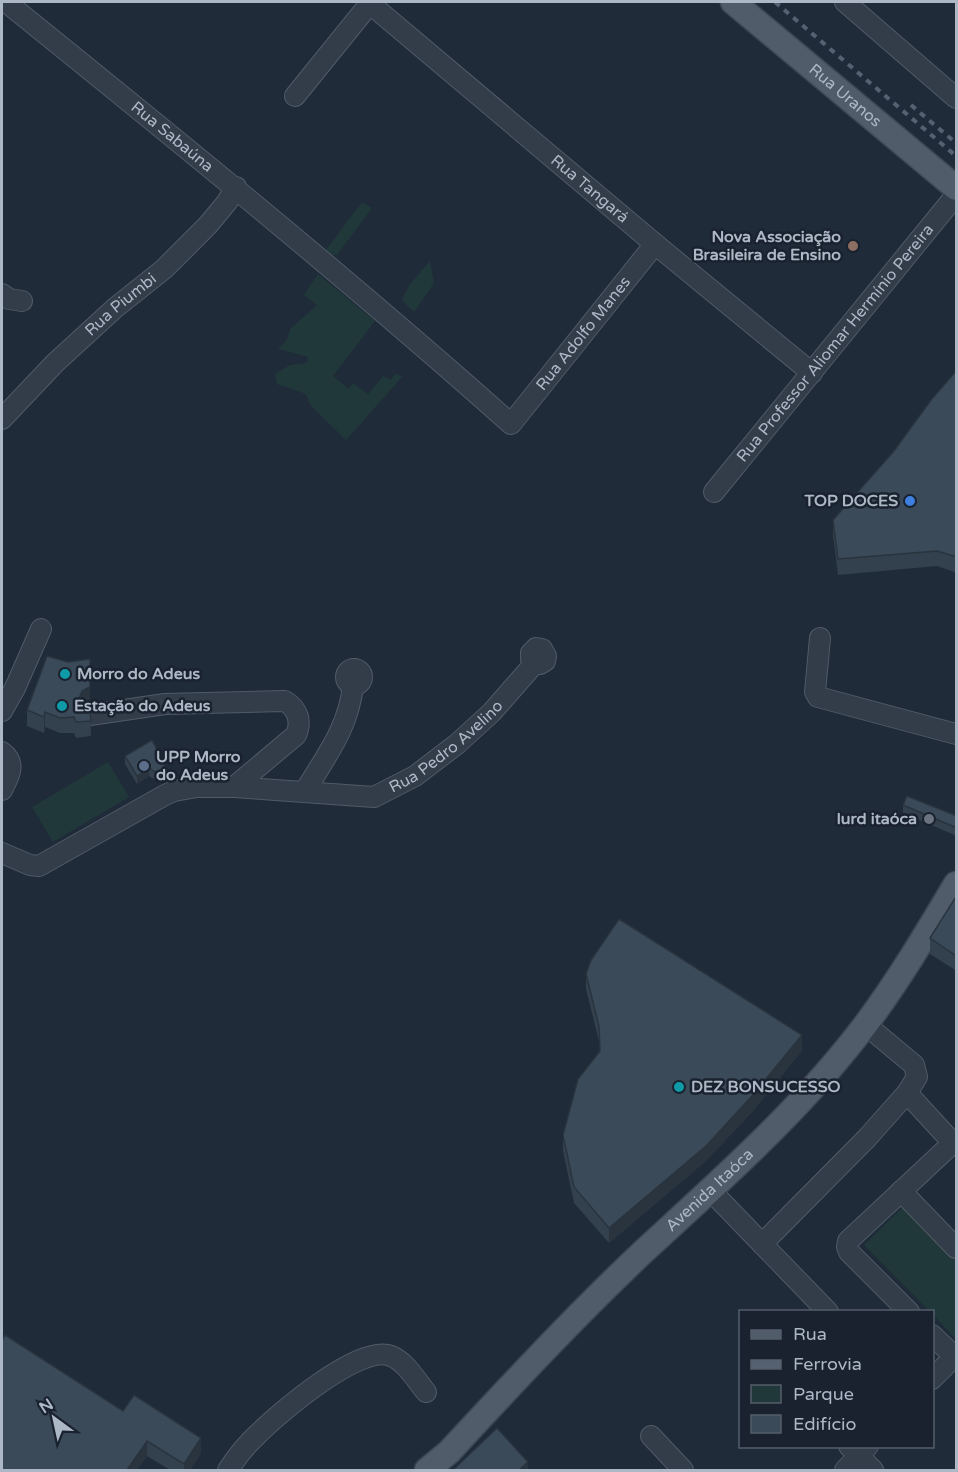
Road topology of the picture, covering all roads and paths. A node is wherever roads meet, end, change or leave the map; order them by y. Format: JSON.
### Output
{"nodes":[{"id":1,"x":6,"y":2,"type":"edge"},
{"id":2,"x":369,"y":2,"type":"edge"},
{"id":3,"x":733,"y":2,"type":"edge"},
{"id":4,"x":845,"y":2,"type":"edge"},
{"id":5,"x":295,"y":96,"type":"dead end"},
{"id":6,"x":957,"y":98,"type":"edge"},
{"id":7,"x":236,"y":187,"type":"junction"},
{"id":8,"x":957,"y":188,"type":"edge"},
{"id":9,"x":957,"y":195,"type":"edge"},
{"id":10,"x":655,"y":244,"type":"junction"},
{"id":11,"x":2,"y":294,"type":"edge"},
{"id":12,"x":22,"y":302,"type":"dead end"},
{"id":13,"x":813,"y":373,"type":"junction"},
{"id":14,"x":2,"y":419,"type":"edge"},
{"id":15,"x":511,"y":424,"type":"joint"},
{"id":16,"x":714,"y":492,"type":"dead end"},
{"id":17,"x":41,"y":629,"type":"dead end"},
{"id":18,"x":820,"y":638,"type":"dead end"},
{"id":19,"x":534,"y":663,"type":"dead end"},
{"id":20,"x":353,"y":685,"type":"dead end"},
{"id":21,"x":2,"y":711,"type":"edge"},
{"id":22,"x":90,"y":715,"type":"edge"},
{"id":23,"x":957,"y":734,"type":"edge"},
{"id":24,"x":2,"y":752,"type":"edge"},
{"id":25,"x":234,"y":787,"type":"junction"},
{"id":26,"x":2,"y":790,"type":"edge"},
{"id":27,"x":304,"y":791,"type":"junction"},
{"id":28,"x":2,"y":853,"type":"edge"},
{"id":29,"x":955,"y":888,"type":"edge"},
{"id":30,"x":866,"y":1024,"type":"junction"},
{"id":31,"x":907,"y":1093,"type":"junction"},
{"id":32,"x":955,"y":1141,"type":"edge"},
{"id":33,"x":711,"y":1191,"type":"junction"},
{"id":34,"x":901,"y":1191,"type":"junction"},
{"id":35,"x":762,"y":1244,"type":"junction"},
{"id":36,"x":957,"y":1248,"type":"edge"},
{"id":37,"x":827,"y":1310,"type":"edge"},
{"id":38,"x":908,"y":1310,"type":"edge"},
{"id":39,"x":934,"y":1336,"type":"edge"},
{"id":40,"x":956,"y":1357,"type":"edge"},
{"id":41,"x":934,"y":1378,"type":"edge"},
{"id":42,"x":426,"y":1392,"type":"dead end"},
{"id":43,"x":651,"y":1436,"type":"dead end"},
{"id":44,"x":859,"y":1450,"type":"edge"},
{"id":45,"x":228,"y":1470,"type":"edge"},
{"id":46,"x":428,"y":1470,"type":"edge"},
{"id":47,"x":683,"y":1470,"type":"edge"},
{"id":48,"x":845,"y":1470,"type":"edge"},
{"id":49,"x":873,"y":1470,"type":"edge"}],
"edges":[{"from":1,"to":7,"type":"street","name":"Rua Sabaúna"},
{"from":2,"to":5,"type":"street"},
{"from":2,"to":10,"type":"street","name":"Rua Tangará"},
{"from":3,"to":8,"type":"main road","name":"Rua Uranos"},
{"from":4,"to":6,"type":"street"},
{"from":7,"to":14,"type":"street","name":"Rua Piumbi"},
{"from":7,"to":15,"type":"street","name":"Rua Sabaúna"},
{"from":9,"to":13,"type":"street","name":"Rua Professor Aliomar Hermínio Pereira"},
{"from":10,"to":13,"type":"street","name":"Rua Tangará"},
{"from":10,"to":15,"type":"street","name":"Rua Adolfo Manes"},
{"from":11,"to":12,"type":"street"},
{"from":13,"to":16,"type":"street","name":"Rua Professor Aliomar Hermínio Pereira"},
{"from":17,"to":21,"type":"street"},
{"from":18,"to":23,"type":"street"},
{"from":19,"to":27,"type":"street","name":"Rua Pedro Avelino"},
{"from":20,"to":27,"type":"street"},
{"from":22,"to":25,"type":"street"},
{"from":24,"to":26,"type":"street"},
{"from":25,"to":27,"type":"street","name":"Rua Pedro Avelino"},
{"from":25,"to":28,"type":"street","name":"Rua Pedro Avelino"},
{"from":29,"to":30,"type":"main road","name":"Avenida Itaóca"},
{"from":30,"to":31,"type":"street"},
{"from":30,"to":33,"type":"main road","name":"Avenida Itaóca"},
{"from":31,"to":32,"type":"street"},
{"from":31,"to":35,"type":"street"},
{"from":32,"to":34,"type":"street"},
{"from":33,"to":35,"type":"street"},
{"from":33,"to":46,"type":"main road","name":"Avenida Itaóca"},
{"from":34,"to":36,"type":"street"},
{"from":34,"to":38,"type":"street"},
{"from":35,"to":37,"type":"street"},
{"from":39,"to":40,"type":"street"},
{"from":40,"to":41,"type":"street"},
{"from":42,"to":45,"type":"street"},
{"from":43,"to":47,"type":"street"},
{"from":44,"to":48,"type":"street"},
{"from":44,"to":49,"type":"street"}]}
